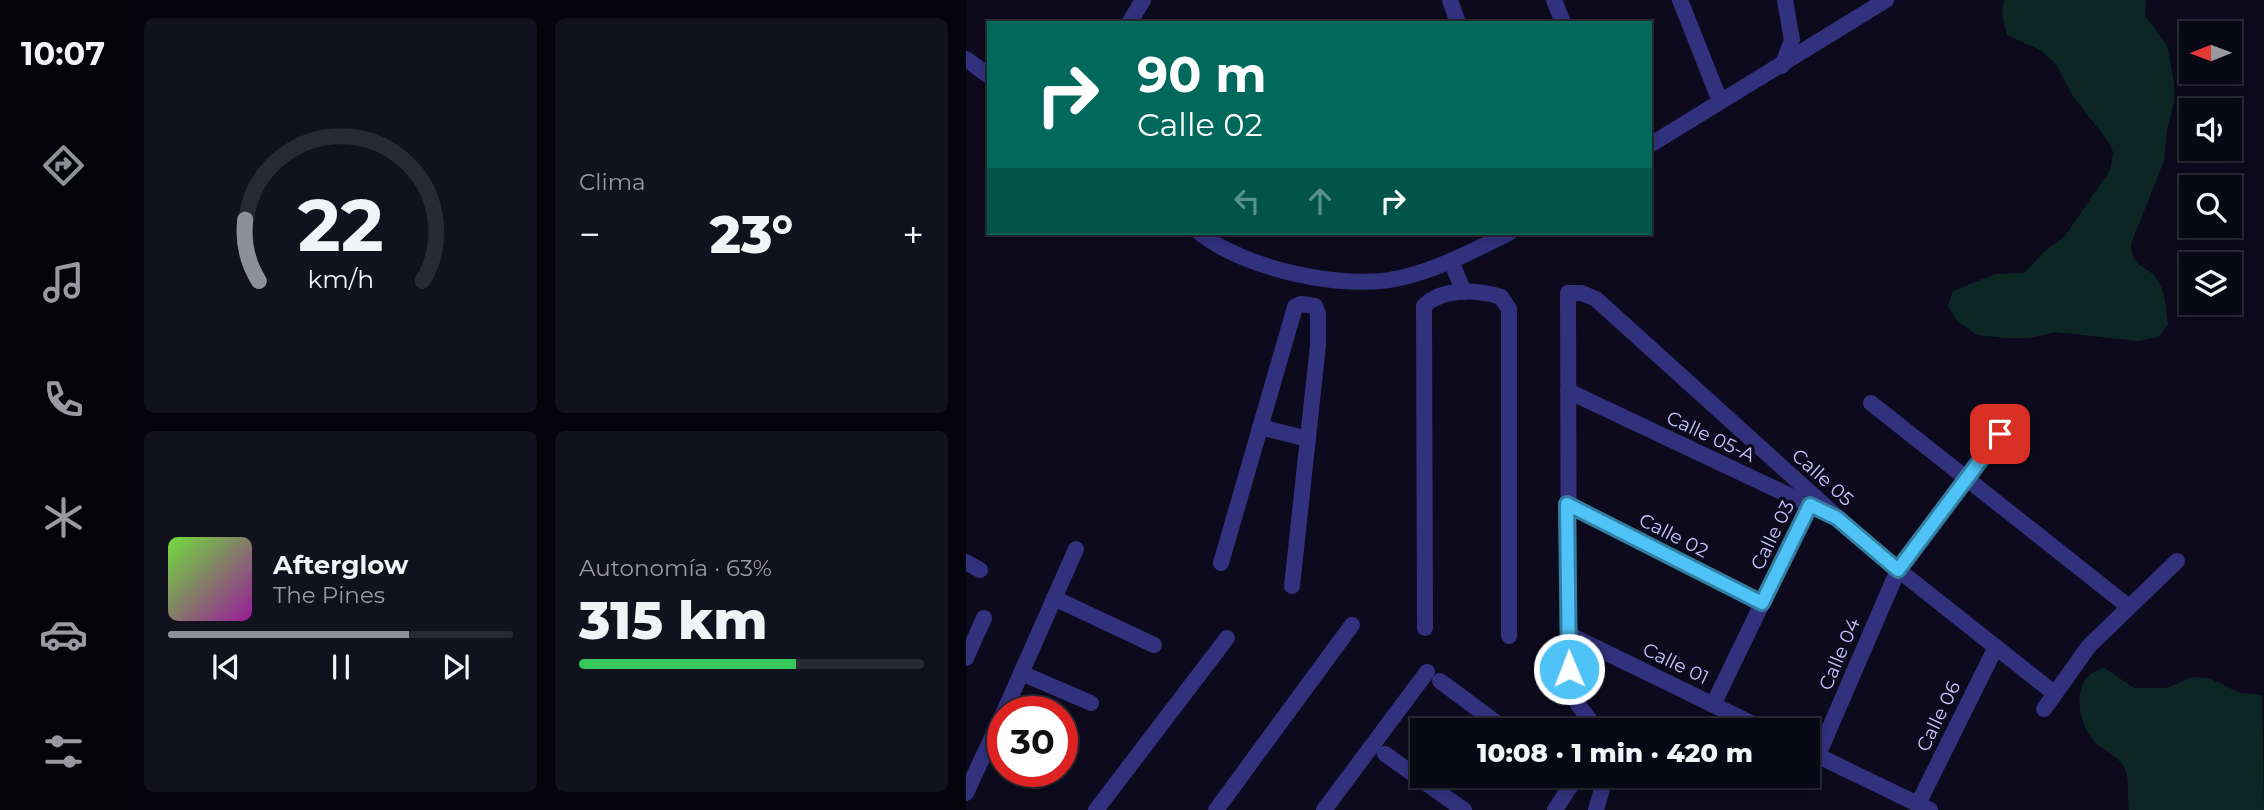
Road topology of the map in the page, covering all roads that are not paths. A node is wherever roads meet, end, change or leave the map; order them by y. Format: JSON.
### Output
{"nodes":[{"id":1,"x":1143,"y":0,"type":"edge"},
{"id":2,"x":1450,"y":0,"type":"edge"},
{"id":3,"x":1554,"y":0,"type":"edge"},
{"id":4,"x":1680,"y":0,"type":"edge"},
{"id":5,"x":1785,"y":0,"type":"edge"},
{"id":6,"x":1886,"y":0,"type":"edge"},
{"id":7,"x":1130,"y":21,"type":"edge"},
{"id":8,"x":1457,"y":21,"type":"edge"},
{"id":9,"x":1562,"y":21,"type":"edge"},
{"id":10,"x":966,"y":59,"type":"edge"},
{"id":11,"x":1782,"y":66,"type":"junction"},
{"id":12,"x":987,"y":75,"type":"edge"},
{"id":13,"x":1720,"y":102,"type":"junction"},
{"id":14,"x":1652,"y":144,"type":"edge"},
{"id":15,"x":1203,"y":235,"type":"edge"},
{"id":16,"x":1505,"y":235,"type":"edge"},
{"id":17,"x":1451,"y":261,"type":"junction"},
{"id":18,"x":1308,"y":274,"type":"junction"},
{"id":19,"x":1464,"y":292,"type":"junction"},
{"id":20,"x":1305,"y":305,"type":"junction"},
{"id":21,"x":1568,"y":391,"type":"junction"},
{"id":22,"x":1871,"y":403,"type":"dead end"},
{"id":23,"x":1260,"y":427,"type":"junction"},
{"id":24,"x":2000,"y":434,"type":"dead end"},
{"id":25,"x":1308,"y":439,"type":"junction"},
{"id":26,"x":1966,"y":478,"type":"junction"},
{"id":27,"x":1812,"y":500,"type":"junction"},
{"id":28,"x":1567,"y":504,"type":"junction"},
{"id":29,"x":1076,"y":549,"type":"dead end"},
{"id":30,"x":2177,"y":561,"type":"dead end"},
{"id":31,"x":1221,"y":563,"type":"dead end"},
{"id":32,"x":1898,"y":570,"type":"junction"},
{"id":33,"x":1292,"y":586,"type":"dead end"},
{"id":34,"x":1054,"y":598,"type":"junction"},
{"id":35,"x":1762,"y":603,"type":"junction"},
{"id":36,"x":2129,"y":607,"type":"junction"},
{"id":37,"x":984,"y":618,"type":"dead end"},
{"id":38,"x":1352,"y":625,"type":"dead end"},
{"id":39,"x":1425,"y":628,"type":"dead end"},
{"id":40,"x":1568,"y":634,"type":"junction"},
{"id":41,"x":1509,"y":636,"type":"dead end"},
{"id":42,"x":1227,"y":638,"type":"dead end"},
{"id":43,"x":1154,"y":645,"type":"dead end"},
{"id":44,"x":1996,"y":647,"type":"junction"},
{"id":45,"x":966,"y":658,"type":"edge"},
{"id":46,"x":1021,"y":673,"type":"junction"},
{"id":47,"x":2054,"y":693,"type":"junction"},
{"id":48,"x":1011,"y":696,"type":"edge"},
{"id":49,"x":1091,"y":703,"type":"dead end"},
{"id":50,"x":1713,"y":705,"type":"junction"},
{"id":51,"x":2044,"y":709,"type":"dead end"},
{"id":52,"x":1490,"y":718,"type":"edge"},
{"id":53,"x":1589,"y":718,"type":"edge"},
{"id":54,"x":1740,"y":718,"type":"edge"},
{"id":55,"x":1820,"y":738,"type":"edge"},
{"id":56,"x":987,"y":748,"type":"edge"},
{"id":57,"x":1385,"y":754,"type":"dead end"},
{"id":58,"x":1820,"y":756,"type":"edge"},
{"id":59,"x":1569,"y":788,"type":"edge"},
{"id":60,"x":1602,"y":788,"type":"edge"},
{"id":61,"x":966,"y":793,"type":"edge"},
{"id":62,"x":1924,"y":807,"type":"edge"},
{"id":63,"x":1102,"y":808,"type":"edge"},
{"id":64,"x":1216,"y":810,"type":"edge"},
{"id":65,"x":1324,"y":810,"type":"edge"},
{"id":66,"x":1464,"y":810,"type":"edge"},
{"id":67,"x":1555,"y":810,"type":"edge"},
{"id":68,"x":1596,"y":810,"type":"edge"}],
"edges":[{"from":1,"to":7,"type":"street"},
{"from":2,"to":8,"type":"street"},
{"from":3,"to":9,"type":"street"},
{"from":4,"to":13,"type":"street"},
{"from":5,"to":11,"type":"street"},
{"from":6,"to":11,"type":"street"},
{"from":10,"to":12,"type":"street"},
{"from":11,"to":13,"type":"street"},
{"from":13,"to":14,"type":"street"},
{"from":15,"to":18,"type":"street"},
{"from":16,"to":17,"type":"street"},
{"from":17,"to":18,"type":"street"},
{"from":17,"to":19,"type":"street"},
{"from":18,"to":20,"type":"street"},
{"from":19,"to":39,"type":"street"},
{"from":19,"to":41,"type":"street"},
{"from":20,"to":23,"type":"street"},
{"from":20,"to":25,"type":"street"},
{"from":21,"to":27,"type":"street","name":"Calle 05-A"},
{"from":21,"to":27,"type":"street","name":"Calle 05"},
{"from":21,"to":28,"type":"street"},
{"from":22,"to":26,"type":"street"},
{"from":23,"to":25,"type":"street"},
{"from":23,"to":31,"type":"street"},
{"from":24,"to":26,"type":"street","name":"Calle 04"},
{"from":25,"to":33,"type":"street"},
{"from":26,"to":32,"type":"street","name":"Calle 04"},
{"from":26,"to":36,"type":"street"},
{"from":27,"to":32,"type":"street","name":"Calle 05"},
{"from":27,"to":35,"type":"street","name":"Calle 03"},
{"from":28,"to":35,"type":"street","name":"Calle 02"},
{"from":28,"to":40,"type":"street"},
{"from":29,"to":34,"type":"street"},
{"from":30,"to":36,"type":"street"},
{"from":32,"to":44,"type":"street","name":"Calle 05"},
{"from":32,"to":55,"type":"street","name":"Calle 04"},
{"from":34,"to":43,"type":"street"},
{"from":34,"to":46,"type":"street"},
{"from":35,"to":50,"type":"street","name":"Calle 03"},
{"from":36,"to":47,"type":"street"},
{"from":37,"to":45,"type":"street"},
{"from":38,"to":64,"type":"street"},
{"from":40,"to":50,"type":"street","name":"Calle 01"},
{"from":40,"to":53,"type":"street"},
{"from":42,"to":63,"type":"street"},
{"from":44,"to":47,"type":"street","name":"Calle 05"},
{"from":44,"to":62,"type":"street","name":"Calle 06"},
{"from":46,"to":48,"type":"street"},
{"from":46,"to":49,"type":"street"},
{"from":47,"to":51,"type":"street"},
{"from":50,"to":54,"type":"street","name":"Calle 01"},
{"from":52,"to":65,"type":"street"},
{"from":56,"to":61,"type":"street"},
{"from":57,"to":66,"type":"street"},
{"from":58,"to":62,"type":"street"},
{"from":59,"to":67,"type":"street"},
{"from":60,"to":68,"type":"street"}]}
